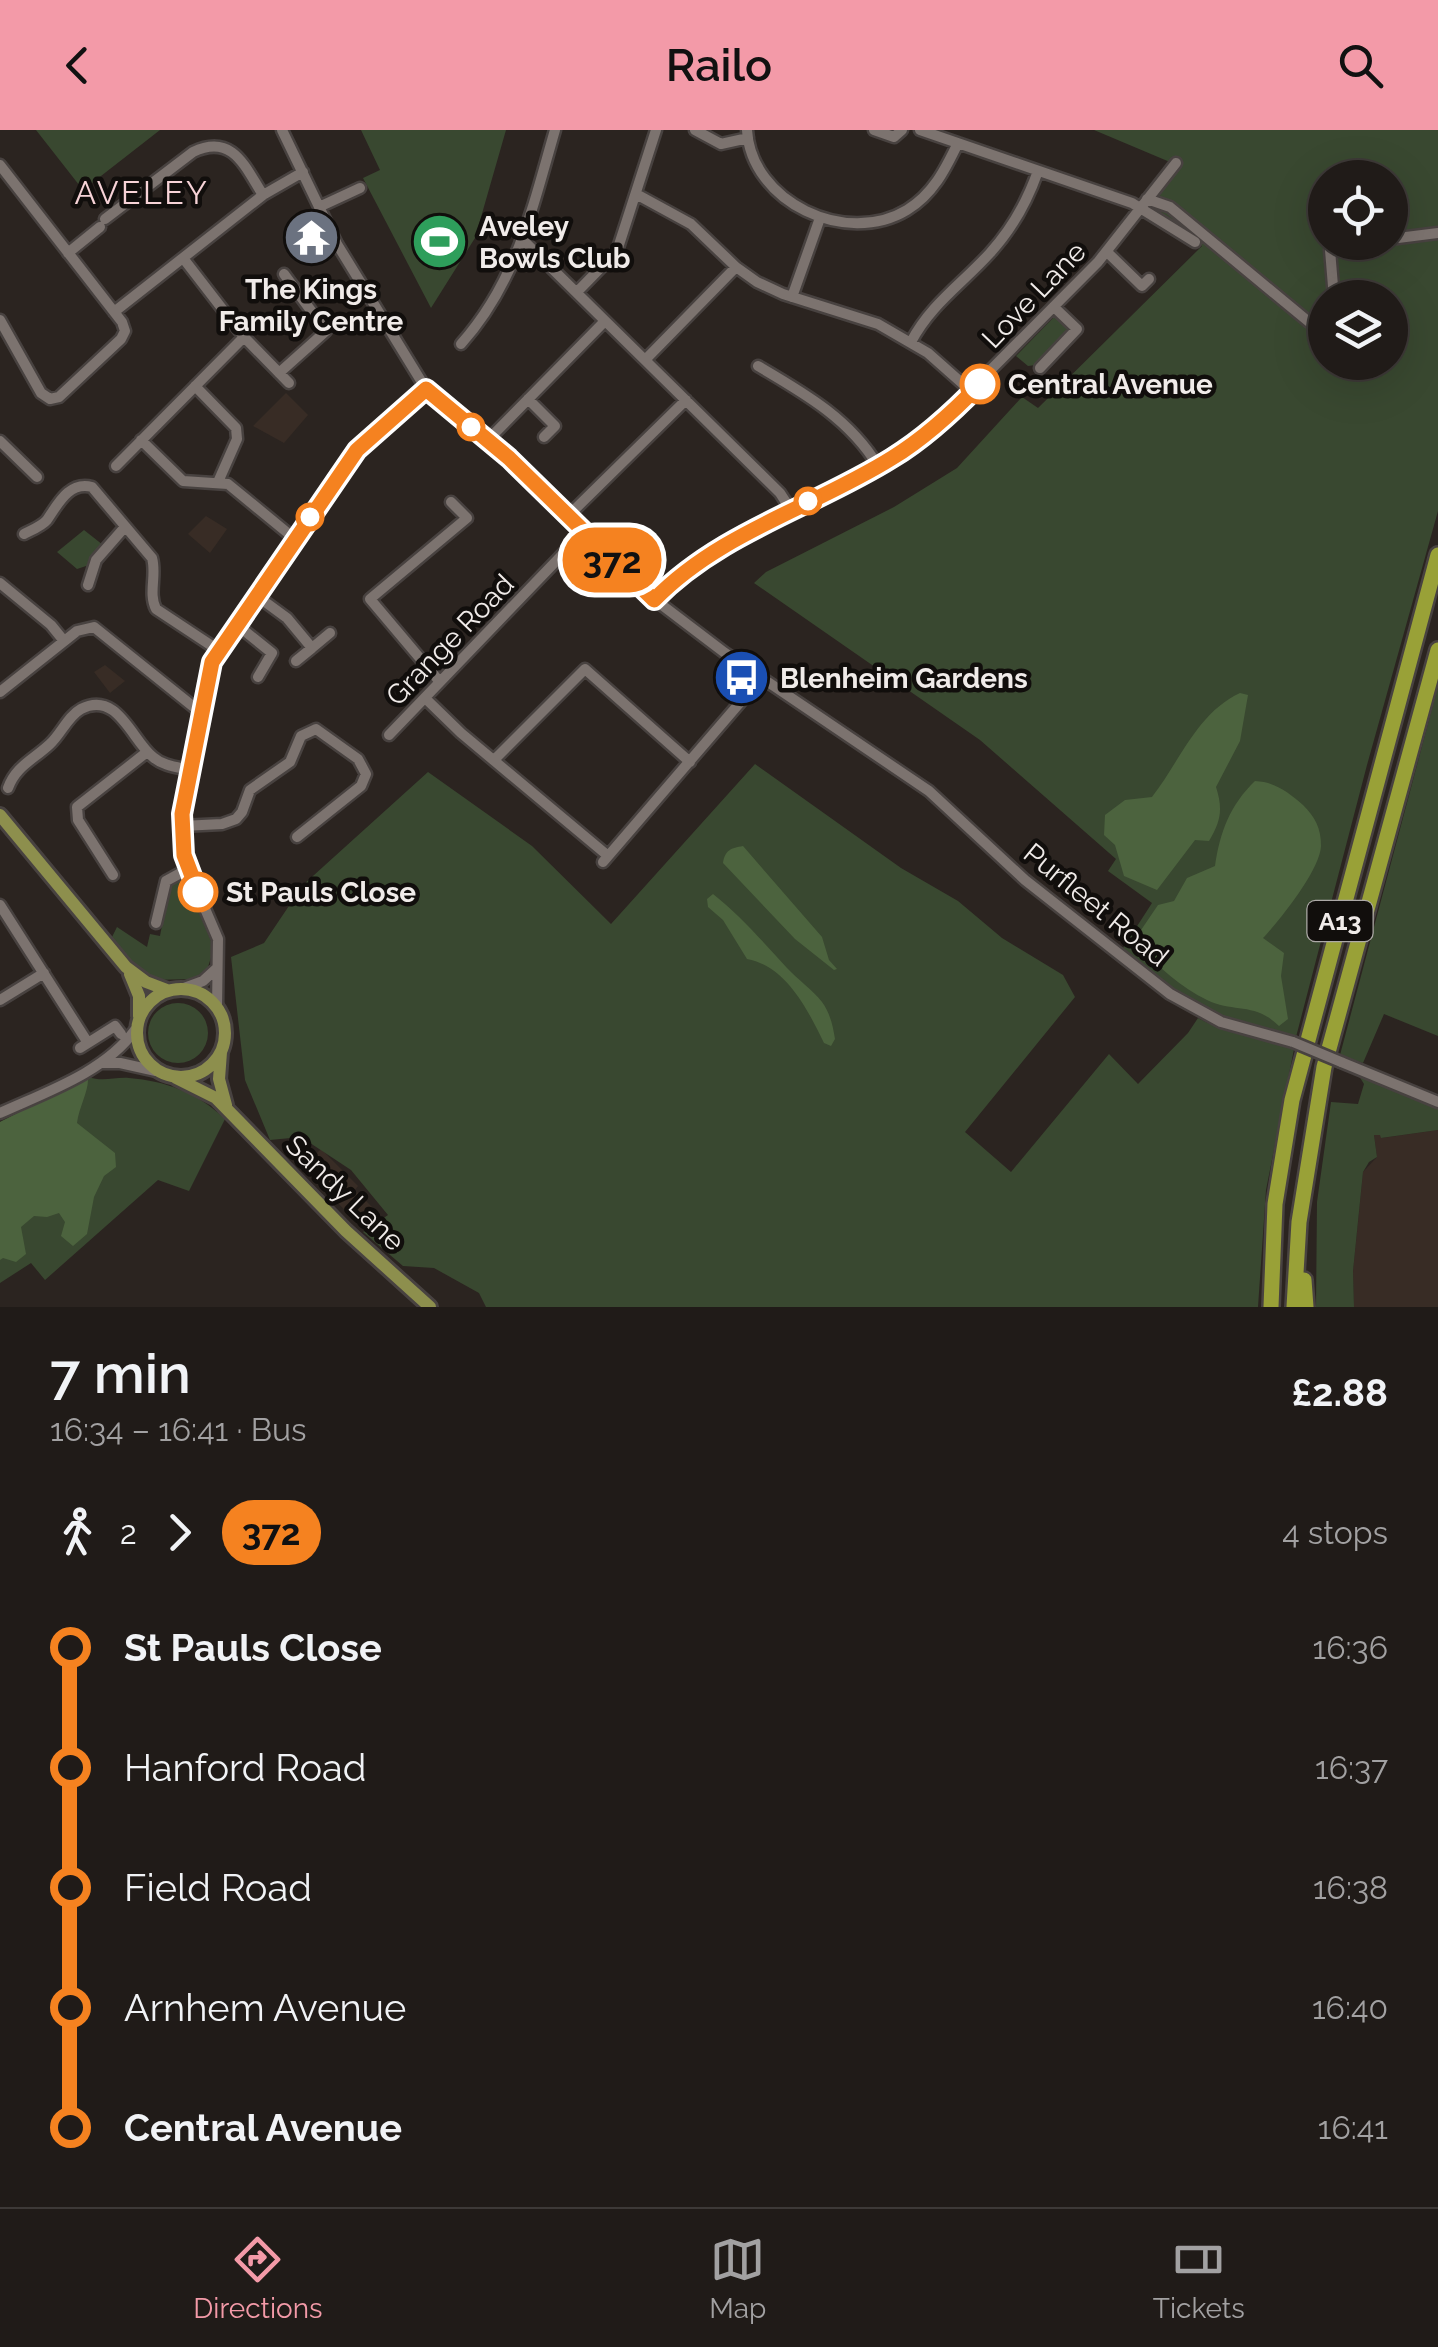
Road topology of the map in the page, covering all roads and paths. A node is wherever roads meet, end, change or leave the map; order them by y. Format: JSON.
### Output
{"nodes":[{"id":1,"x":282,"y":130,"type":"edge"},
{"id":2,"x":555,"y":130,"type":"edge"},
{"id":3,"x":656,"y":130,"type":"edge"},
{"id":4,"x":695,"y":130,"type":"edge"},
{"id":5,"x":874,"y":130,"type":"edge"},
{"id":6,"x":902,"y":130,"type":"edge"},
{"id":7,"x":920,"y":130,"type":"edge"},
{"id":8,"x":747,"y":134,"type":"edge"},
{"id":9,"x":958,"y":144,"type":"junction"},
{"id":10,"x":1176,"y":162,"type":"dead end"},
{"id":11,"x":0,"y":165,"type":"edge"},
{"id":12,"x":1038,"y":171,"type":"junction"},
{"id":13,"x":302,"y":172,"type":"junction"},
{"id":14,"x":360,"y":188,"type":"dead end"},
{"id":15,"x":636,"y":194,"type":"junction"},
{"id":16,"x":263,"y":195,"type":"junction"},
{"id":17,"x":1144,"y":203,"type":"junction"},
{"id":18,"x":319,"y":207,"type":"junction"},
{"id":19,"x":820,"y":218,"type":"junction"},
{"id":20,"x":1438,"y":233,"type":"edge"},
{"id":21,"x":1408,"y":237,"type":"edge"},
{"id":22,"x":522,"y":239,"type":"junction"},
{"id":23,"x":1196,"y":242,"type":"dead end"},
{"id":24,"x":1107,"y":252,"type":"junction"},
{"id":25,"x":68,"y":253,"type":"junction"},
{"id":26,"x":183,"y":258,"type":"junction"},
{"id":27,"x":736,"y":266,"type":"junction"},
{"id":28,"x":284,"y":274,"type":"dead end"},
{"id":29,"x":1149,"y":279,"type":"dead end"},
{"id":30,"x":576,"y":292,"type":"junction"},
{"id":31,"x":792,"y":297,"type":"junction"},
{"id":32,"x":1054,"y":307,"type":"junction"},
{"id":33,"x":114,"y":312,"type":"junction"},
{"id":34,"x":0,"y":320,"type":"edge"},
{"id":35,"x":605,"y":320,"type":"junction"},
{"id":36,"x":1308,"y":320,"type":"edge"},
{"id":37,"x":244,"y":337,"type":"junction"},
{"id":38,"x":911,"y":342,"type":"junction"},
{"id":39,"x":461,"y":344,"type":"dead end"},
{"id":40,"x":645,"y":360,"type":"junction"},
{"id":41,"x":758,"y":366,"type":"dead end"},
{"id":42,"x":1040,"y":368,"type":"dead end"},
{"id":43,"x":279,"y":374,"type":"junction"},
{"id":44,"x":289,"y":383,"type":"dead end"},
{"id":45,"x":195,"y":386,"type":"junction"},
{"id":46,"x":426,"y":389,"type":"junction"},
{"id":47,"x":972,"y":392,"type":"junction"},
{"id":48,"x":528,"y":399,"type":"junction"},
{"id":49,"x":686,"y":400,"type":"junction"},
{"id":50,"x":544,"y":437,"type":"dead end"},
{"id":51,"x":141,"y":440,"type":"junction"},
{"id":52,"x":488,"y":440,"type":"junction"},
{"id":53,"x":0,"y":441,"type":"edge"},
{"id":54,"x":116,"y":466,"type":"dead end"},
{"id":55,"x":878,"y":466,"type":"junction"},
{"id":56,"x":37,"y":477,"type":"dead end"},
{"id":57,"x":218,"y":482,"type":"junction"},
{"id":58,"x":451,"y":502,"type":"dead end"},
{"id":59,"x":790,"y":510,"type":"junction"},
{"id":60,"x":568,"y":516,"type":"junction"},
{"id":61,"x":124,"y":528,"type":"junction"},
{"id":62,"x":584,"y":532,"type":"junction"},
{"id":63,"x":24,"y":534,"type":"dead end"},
{"id":64,"x":295,"y":539,"type":"junction"},
{"id":65,"x":1438,"y":555,"type":"edge"},
{"id":66,"x":0,"y":584,"type":"edge"},
{"id":67,"x":88,"y":585,"type":"dead end"},
{"id":68,"x":257,"y":596,"type":"junction"},
{"id":69,"x":654,"y":600,"type":"junction"},
{"id":70,"x":236,"y":624,"type":"junction"},
{"id":71,"x":330,"y":633,"type":"dead end"},
{"id":72,"x":64,"y":641,"type":"junction"},
{"id":73,"x":312,"y":648,"type":"junction"},
{"id":74,"x":218,"y":650,"type":"junction"},
{"id":75,"x":1438,"y":650,"type":"edge"},
{"id":76,"x":296,"y":661,"type":"dead end"},
{"id":77,"x":762,"y":676,"type":"junction"},
{"id":78,"x":258,"y":677,"type":"dead end"},
{"id":79,"x":440,"y":682,"type":"junction"},
{"id":80,"x":1,"y":690,"type":"edge"},
{"id":81,"x":425,"y":698,"type":"junction"},
{"id":82,"x":200,"y":712,"type":"junction"},
{"id":83,"x":389,"y":736,"type":"dead end"},
{"id":84,"x":147,"y":752,"type":"junction"},
{"id":85,"x":494,"y":760,"type":"junction"},
{"id":86,"x":690,"y":762,"type":"junction"},
{"id":87,"x":190,"y":770,"type":"junction"},
{"id":88,"x":8,"y":788,"type":"dead end"},
{"id":89,"x":0,"y":815,"type":"edge"},
{"id":90,"x":182,"y":826,"type":"junction"},
{"id":91,"x":297,"y":837,"type":"dead end"},
{"id":92,"x":188,"y":869,"type":"junction"},
{"id":93,"x":113,"y":875,"type":"dead end"},
{"id":94,"x":0,"y":905,"type":"edge"},
{"id":95,"x":156,"y":924,"type":"dead end"},
{"id":96,"x":126,"y":967,"type":"junction"},
{"id":97,"x":216,"y":969,"type":"junction"},
{"id":98,"x":44,"y":973,"type":"junction"},
{"id":99,"x":184,"y":988,"type":"junction"},
{"id":100,"x":167,"y":990,"type":"junction"},
{"id":101,"x":0,"y":1000,"type":"edge"},
{"id":102,"x":217,"y":1007,"type":"junction"},
{"id":103,"x":132,"y":1027,"type":"junction"},
{"id":104,"x":222,"y":1052,"type":"junction"},
{"id":105,"x":101,"y":1063,"type":"junction"},
{"id":106,"x":156,"y":1071,"type":"junction"},
{"id":107,"x":176,"y":1078,"type":"junction"},
{"id":108,"x":1438,"y":1102,"type":"edge"},
{"id":109,"x":230,"y":1111,"type":"junction"},
{"id":110,"x":0,"y":1113,"type":"edge"},
{"id":111,"x":1299,"y":1222,"type":"junction"},
{"id":112,"x":430,"y":1307,"type":"edge"},
{"id":113,"x":1271,"y":1307,"type":"edge"},
{"id":114,"x":1294,"y":1307,"type":"edge"},
{"id":115,"x":1306,"y":1307,"type":"edge"}],
"edges":[{"from":1,"to":13,"type":"street"},
{"from":2,"to":22,"type":"street"},
{"from":3,"to":15,"type":"street"},
{"from":4,"to":8,"type":"street"},
{"from":5,"to":6,"type":"street"},
{"from":7,"to":9,"type":"street"},
{"from":8,"to":19,"type":"street"},
{"from":9,"to":12,"type":"street"},
{"from":9,"to":19,"type":"street"},
{"from":10,"to":17,"type":"street","name":"Love Lane"},
{"from":11,"to":25,"type":"street"},
{"from":12,"to":17,"type":"street"},
{"from":12,"to":38,"type":"street"},
{"from":13,"to":16,"type":"street"},
{"from":13,"to":18,"type":"street"},
{"from":14,"to":18,"type":"street"},
{"from":15,"to":27,"type":"street"},
{"from":15,"to":30,"type":"street"},
{"from":16,"to":25,"type":"street"},
{"from":16,"to":26,"type":"street"},
{"from":17,"to":23,"type":"street"},
{"from":17,"to":24,"type":"street","name":"Love Lane"},
{"from":17,"to":36,"type":"street"},
{"from":18,"to":46,"type":"street"},
{"from":19,"to":31,"type":"street"},
{"from":20,"to":21,"type":"street"},
{"from":22,"to":30,"type":"street"},
{"from":22,"to":39,"type":"street"},
{"from":24,"to":29,"type":"street"},
{"from":24,"to":32,"type":"street","name":"Love Lane"},
{"from":25,"to":33,"type":"street"},
{"from":26,"to":33,"type":"street"},
{"from":26,"to":37,"type":"street"},
{"from":27,"to":31,"type":"street"},
{"from":27,"to":40,"type":"street"},
{"from":28,"to":43,"type":"street"},
{"from":30,"to":35,"type":"street"},
{"from":31,"to":38,"type":"street"},
{"from":32,"to":42,"type":"street"},
{"from":32,"to":47,"type":"street","name":"Love Lane"},
{"from":33,"to":34,"type":"street"},
{"from":35,"to":40,"type":"street"},
{"from":35,"to":48,"type":"street"},
{"from":37,"to":43,"type":"street"},
{"from":37,"to":45,"type":"street"},
{"from":38,"to":47,"type":"street"},
{"from":40,"to":49,"type":"street"},
{"from":41,"to":55,"type":"street"},
{"from":43,"to":44,"type":"street"},
{"from":45,"to":51,"type":"street"},
{"from":45,"to":57,"type":"street"},
{"from":46,"to":52,"type":"street"},
{"from":46,"to":64,"type":"street"},
{"from":47,"to":55,"type":"street","name":"Love Lane"},
{"from":48,"to":50,"type":"street"},
{"from":48,"to":52,"type":"street"},
{"from":49,"to":59,"type":"street"},
{"from":49,"to":60,"type":"street"},
{"from":51,"to":54,"type":"street"},
{"from":51,"to":57,"type":"street"},
{"from":52,"to":60,"type":"street"},
{"from":53,"to":56,"type":"street"},
{"from":55,"to":59,"type":"street","name":"Love Lane"},
{"from":57,"to":64,"type":"street"},
{"from":58,"to":79,"type":"street"},
{"from":59,"to":69,"type":"street","name":"Love Lane"},
{"from":60,"to":62,"type":"street"},
{"from":61,"to":63,"type":"street"},
{"from":61,"to":67,"type":"street"},
{"from":61,"to":74,"type":"street"},
{"from":62,"to":69,"type":"street"},
{"from":62,"to":79,"type":"street","name":"Grange Road"},
{"from":64,"to":68,"type":"street"},
{"from":65,"to":113,"type":"highway","number":"A13"},
{"from":66,"to":72,"type":"street"},
{"from":68,"to":70,"type":"street"},
{"from":68,"to":73,"type":"street"},
{"from":69,"to":77,"type":"street","name":"Purfleet Road"},
{"from":70,"to":74,"type":"street"},
{"from":70,"to":78,"type":"street"},
{"from":71,"to":73,"type":"street"},
{"from":72,"to":80,"type":"street"},
{"from":72,"to":82,"type":"street"},
{"from":73,"to":76,"type":"street"},
{"from":74,"to":82,"type":"street"},
{"from":75,"to":111,"type":"highway","number":"A13"},
{"from":77,"to":86,"type":"street"},
{"from":77,"to":108,"type":"street","name":"Purfleet Road","bridge":true},
{"from":79,"to":81,"type":"street","name":"Grange Road"},
{"from":81,"to":83,"type":"street","name":"Grange Road"},
{"from":81,"to":85,"type":"street"},
{"from":82,"to":87,"type":"street"},
{"from":84,"to":87,"type":"street"},
{"from":84,"to":88,"type":"street"},
{"from":84,"to":93,"type":"street"},
{"from":85,"to":86,"type":"street"},
{"from":85,"to":86,"type":"street"},
{"from":87,"to":90,"type":"street"},
{"from":89,"to":96,"type":"main road"},
{"from":90,"to":91,"type":"street"},
{"from":90,"to":92,"type":"street"},
{"from":92,"to":95,"type":"street"},
{"from":92,"to":97,"type":"street"},
{"from":94,"to":98,"type":"street"},
{"from":96,"to":100,"type":"main road"},
{"from":96,"to":103,"type":"main road"},
{"from":97,"to":99,"type":"street"},
{"from":97,"to":102,"type":"street"},
{"from":98,"to":101,"type":"street"},
{"from":98,"to":103,"type":"street"},
{"from":99,"to":100,"type":"main road"},
{"from":99,"to":102,"type":"main road"},
{"from":100,"to":103,"type":"main road"},
{"from":102,"to":104,"type":"main road"},
{"from":103,"to":105,"type":"street"},
{"from":103,"to":106,"type":"main road"},
{"from":104,"to":107,"type":"main road"},
{"from":104,"to":109,"type":"main road"},
{"from":105,"to":106,"type":"street"},
{"from":105,"to":110,"type":"street"},
{"from":106,"to":107,"type":"main road"},
{"from":107,"to":109,"type":"main road","name":"Sandy Lane"},
{"from":109,"to":112,"type":"main road","name":"Sandy Lane"},
{"from":111,"to":114,"type":"highway","number":"A13"},
{"from":111,"to":115,"type":"highway"}]}
